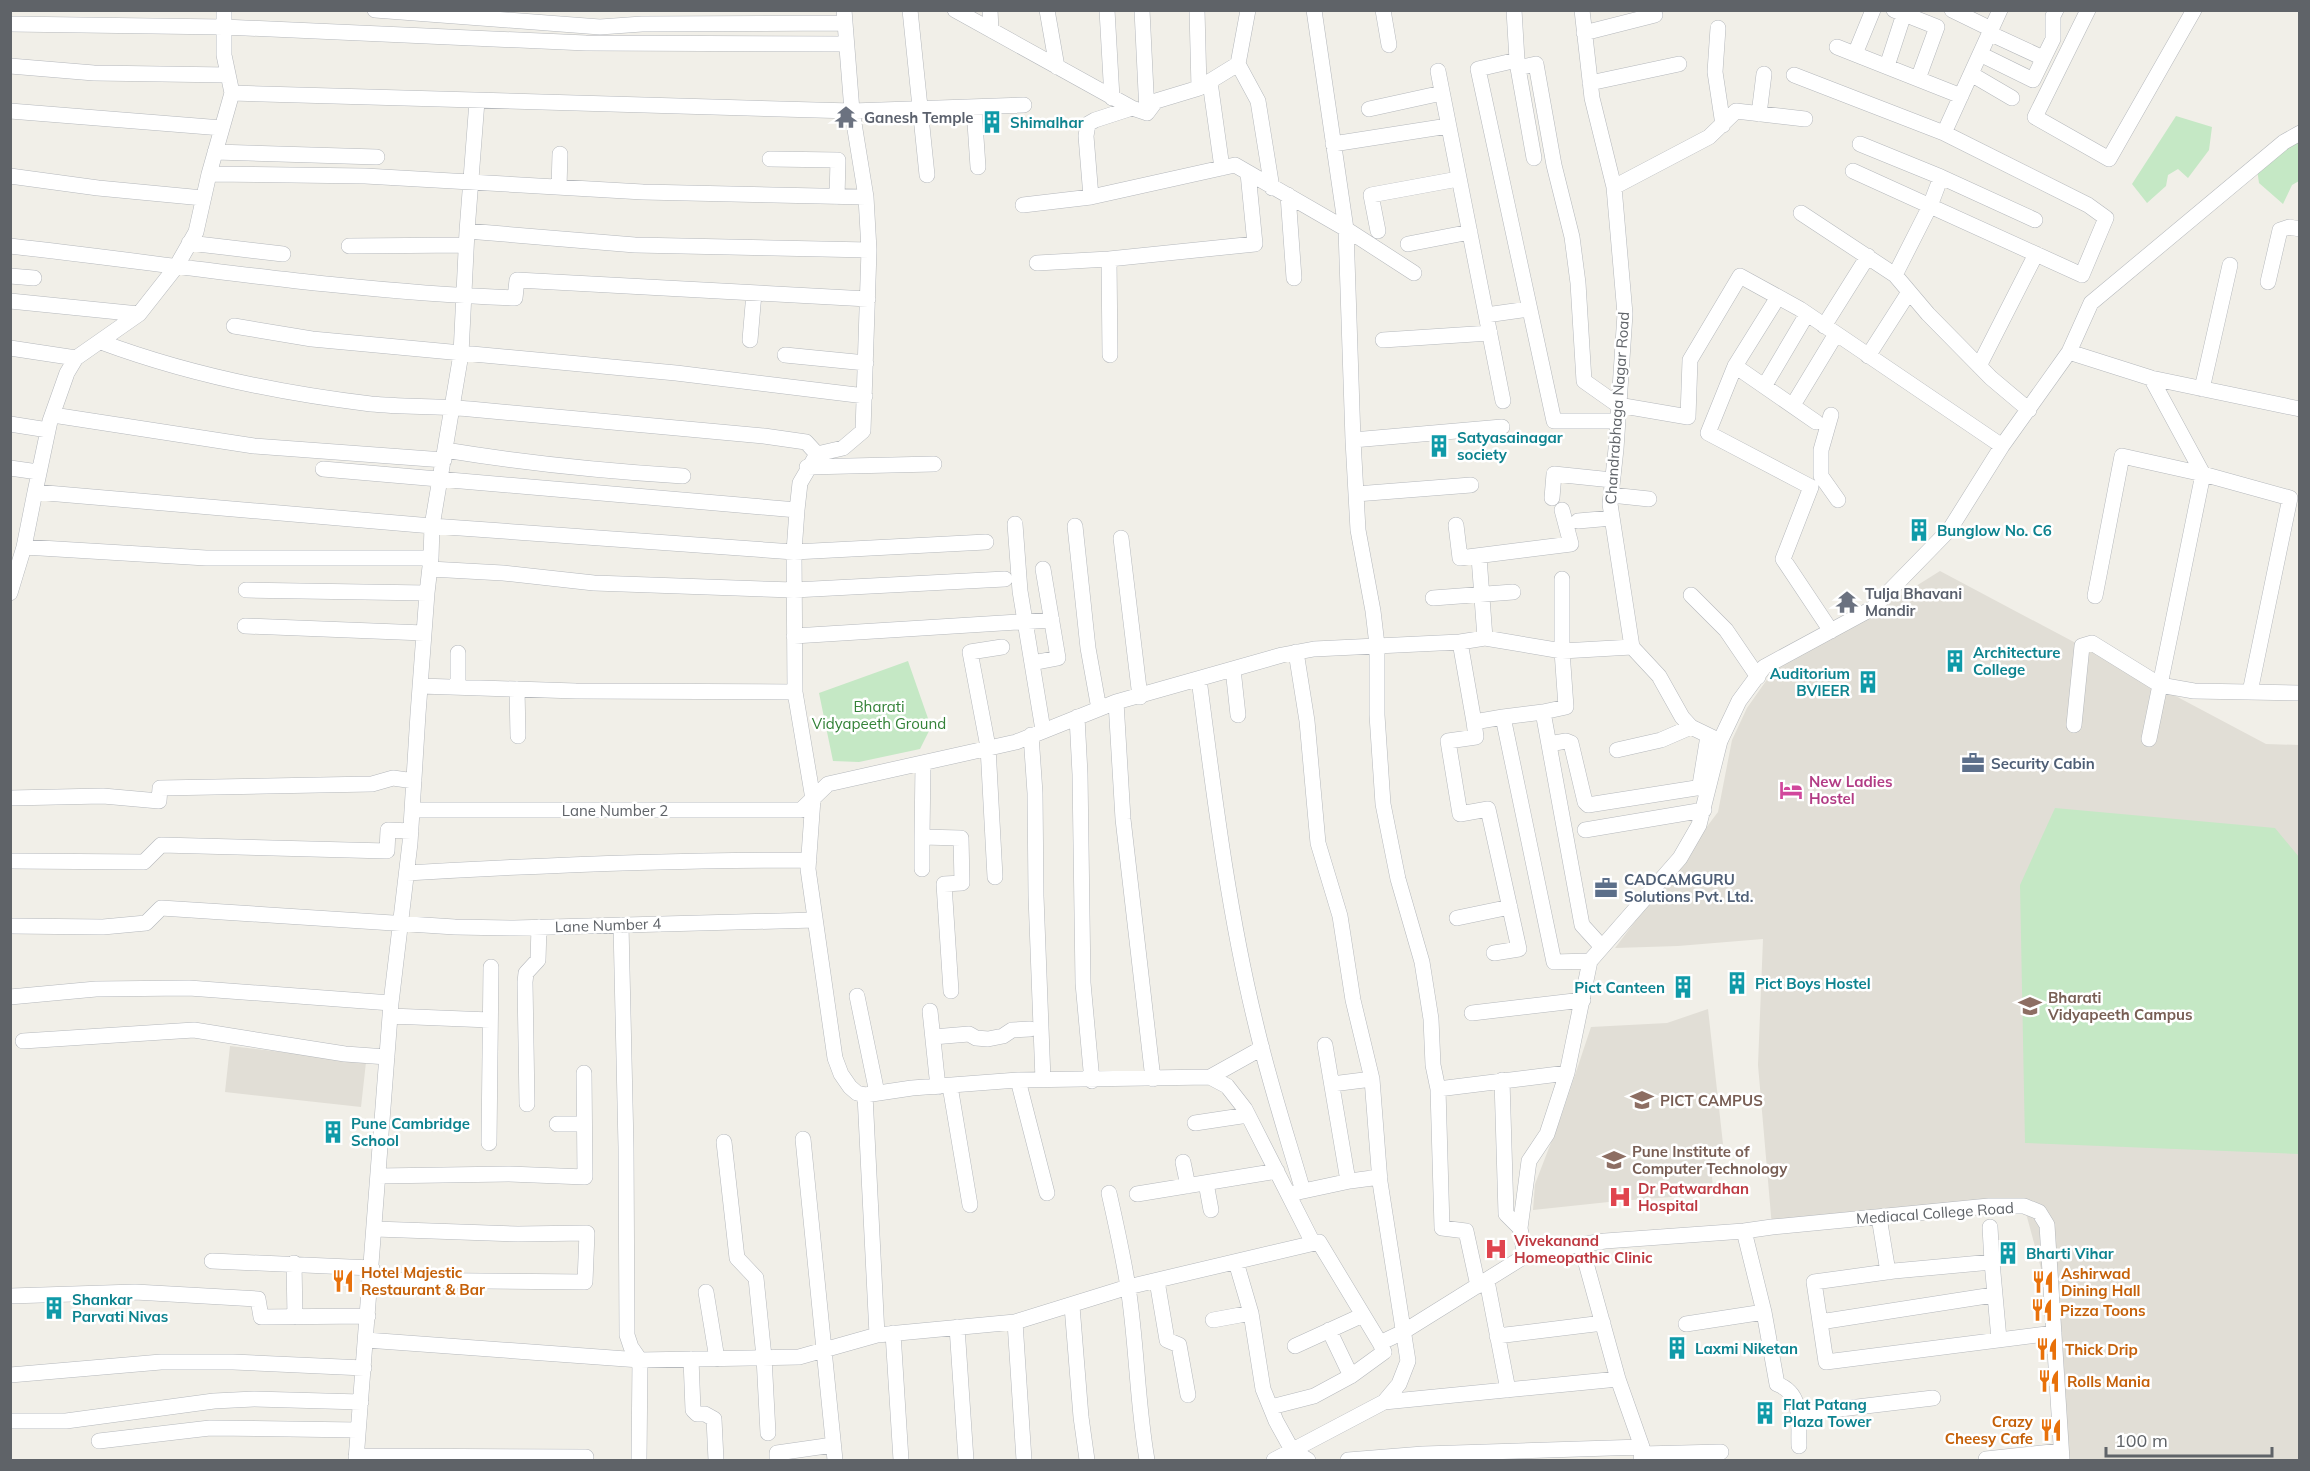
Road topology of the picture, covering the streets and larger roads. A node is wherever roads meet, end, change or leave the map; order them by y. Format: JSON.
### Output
{"nodes":[{"id":1,"x":224,"y":10,"type":"edge"},
{"id":2,"x":375,"y":10,"type":"edge"},
{"id":3,"x":910,"y":10,"type":"edge"},
{"id":4,"x":955,"y":10,"type":"edge"},
{"id":5,"x":990,"y":10,"type":"edge"},
{"id":6,"x":1047,"y":10,"type":"edge"},
{"id":7,"x":1107,"y":10,"type":"edge"},
{"id":8,"x":1142,"y":10,"type":"edge"},
{"id":9,"x":1197,"y":10,"type":"edge"},
{"id":10,"x":1248,"y":10,"type":"edge"},
{"id":11,"x":1314,"y":10,"type":"edge"},
{"id":12,"x":1383,"y":10,"type":"edge"},
{"id":13,"x":1514,"y":10,"type":"edge"},
{"id":14,"x":1582,"y":10,"type":"edge"},
{"id":15,"x":1873,"y":10,"type":"edge"},
{"id":16,"x":1952,"y":10,"type":"edge"},
{"id":17,"x":2000,"y":10,"type":"edge"},
{"id":18,"x":2056,"y":10,"type":"edge"},
{"id":19,"x":2088,"y":10,"type":"edge"},
{"id":20,"x":2194,"y":10,"type":"edge"},
{"id":21,"x":1899,"y":12,"type":"edge"},
{"id":22,"x":1655,"y":15,"type":"dead end"},
{"id":23,"x":844,"y":17,"type":"edge"},
{"id":24,"x":10,"y":24,"type":"edge"},
{"id":25,"x":224,"y":27,"type":"junction"},
{"id":26,"x":1718,"y":28,"type":"dead end"},
{"id":27,"x":991,"y":30,"type":"junction"},
{"id":28,"x":1990,"y":31,"type":"junction"},
{"id":29,"x":1584,"y":33,"type":"junction"},
{"id":30,"x":845,"y":44,"type":"junction"},
{"id":31,"x":1389,"y":45,"type":"dead end"},
{"id":32,"x":1837,"y":47,"type":"dead end"},
{"id":33,"x":1855,"y":54,"type":"junction"},
{"id":34,"x":1980,"y":54,"type":"junction"},
{"id":35,"x":2043,"y":58,"type":"junction"},
{"id":36,"x":1238,"y":64,"type":"junction"},
{"id":37,"x":1517,"y":64,"type":"junction"},
{"id":38,"x":1679,"y":64,"type":"dead end"},
{"id":39,"x":10,"y":66,"type":"edge"},
{"id":40,"x":1887,"y":66,"type":"junction"},
{"id":41,"x":1057,"y":67,"type":"junction"},
{"id":42,"x":1438,"y":71,"type":"dead end"},
{"id":43,"x":1764,"y":74,"type":"dead end"},
{"id":44,"x":1971,"y":74,"type":"junction"},
{"id":45,"x":228,"y":75,"type":"junction"},
{"id":46,"x":1794,"y":75,"type":"dead end"},
{"id":47,"x":1918,"y":79,"type":"junction"},
{"id":48,"x":1590,"y":83,"type":"junction"},
{"id":49,"x":1204,"y":85,"type":"junction"},
{"id":50,"x":232,"y":93,"type":"junction"},
{"id":51,"x":1442,"y":93,"type":"junction"},
{"id":52,"x":1961,"y":96,"type":"junction"},
{"id":53,"x":1112,"y":98,"type":"junction"},
{"id":54,"x":2012,"y":99,"type":"dead end"},
{"id":55,"x":477,"y":100,"type":"junction"},
{"id":56,"x":1024,"y":105,"type":"dead end"},
{"id":57,"x":974,"y":108,"type":"junction"},
{"id":58,"x":1369,"y":109,"type":"dead end"},
{"id":59,"x":922,"y":110,"type":"junction"},
{"id":60,"x":1139,"y":110,"type":"junction"},
{"id":61,"x":10,"y":111,"type":"edge"},
{"id":62,"x":852,"y":111,"type":"junction"},
{"id":63,"x":1759,"y":114,"type":"junction"},
{"id":64,"x":1805,"y":119,"type":"dead end"},
{"id":65,"x":1723,"y":125,"type":"junction"},
{"id":66,"x":1448,"y":126,"type":"junction"},
{"id":67,"x":222,"y":128,"type":"junction"},
{"id":68,"x":1944,"y":133,"type":"junction"},
{"id":69,"x":2300,"y":133,"type":"edge"},
{"id":70,"x":1333,"y":144,"type":"junction"},
{"id":71,"x":1860,"y":144,"type":"dead end"},
{"id":72,"x":215,"y":152,"type":"junction"},
{"id":73,"x":560,"y":154,"type":"dead end"},
{"id":74,"x":377,"y":157,"type":"dead end"},
{"id":75,"x":1534,"y":158,"type":"dead end"},
{"id":76,"x":770,"y":159,"type":"dead end"},
{"id":77,"x":978,"y":167,"type":"dead end"},
{"id":78,"x":1222,"y":168,"type":"junction"},
{"id":79,"x":1853,"y":171,"type":"dead end"},
{"id":80,"x":1248,"y":173,"type":"junction"},
{"id":81,"x":209,"y":174,"type":"junction"},
{"id":82,"x":10,"y":176,"type":"edge"},
{"id":83,"x":927,"y":176,"type":"dead end"},
{"id":84,"x":1941,"y":177,"type":"junction"},
{"id":85,"x":1458,"y":179,"type":"junction"},
{"id":86,"x":471,"y":183,"type":"junction"},
{"id":87,"x":1614,"y":187,"type":"junction"},
{"id":88,"x":559,"y":188,"type":"junction"},
{"id":89,"x":1272,"y":188,"type":"junction"},
{"id":90,"x":1288,"y":195,"type":"junction"},
{"id":91,"x":837,"y":197,"type":"junction"},
{"id":92,"x":866,"y":197,"type":"junction"},
{"id":93,"x":1090,"y":197,"type":"junction"},
{"id":94,"x":203,"y":198,"type":"junction"},
{"id":95,"x":1023,"y":205,"type":"dead end"},
{"id":96,"x":1930,"y":206,"type":"junction"},
{"id":97,"x":1801,"y":213,"type":"dead end"},
{"id":98,"x":2035,"y":220,"type":"dead end"},
{"id":99,"x":1346,"y":229,"type":"junction"},
{"id":100,"x":2300,"y":229,"type":"edge"},
{"id":101,"x":1378,"y":231,"type":"dead end"},
{"id":102,"x":1470,"y":232,"type":"junction"},
{"id":103,"x":467,"y":238,"type":"junction"},
{"id":104,"x":189,"y":243,"type":"junction"},
{"id":105,"x":1408,"y":244,"type":"dead end"},
{"id":106,"x":10,"y":246,"type":"edge"},
{"id":107,"x":349,"y":246,"type":"dead end"},
{"id":108,"x":869,"y":250,"type":"junction"},
{"id":109,"x":283,"y":254,"type":"dead end"},
{"id":110,"x":2036,"y":254,"type":"junction"},
{"id":111,"x":1868,"y":256,"type":"junction"},
{"id":112,"x":1108,"y":259,"type":"junction"},
{"id":113,"x":1037,"y":263,"type":"dead end"},
{"id":114,"x":2230,"y":265,"type":"dead end"},
{"id":115,"x":176,"y":267,"type":"junction"},
{"id":116,"x":1414,"y":273,"type":"dead end"},
{"id":117,"x":1895,"y":274,"type":"junction"},
{"id":118,"x":10,"y":276,"type":"edge"},
{"id":119,"x":34,"y":278,"type":"dead end"},
{"id":120,"x":1294,"y":278,"type":"dead end"},
{"id":121,"x":2268,"y":282,"type":"dead end"},
{"id":122,"x":1909,"y":292,"type":"junction"},
{"id":123,"x":754,"y":293,"type":"junction"},
{"id":124,"x":464,"y":296,"type":"junction"},
{"id":125,"x":1778,"y":297,"type":"junction"},
{"id":126,"x":868,"y":299,"type":"junction"},
{"id":127,"x":10,"y":301,"type":"edge"},
{"id":128,"x":1529,"y":309,"type":"junction"},
{"id":129,"x":139,"y":314,"type":"junction"},
{"id":130,"x":1807,"y":314,"type":"junction"},
{"id":131,"x":1486,"y":315,"type":"junction"},
{"id":132,"x":234,"y":326,"type":"dead end"},
{"id":133,"x":1830,"y":330,"type":"junction"},
{"id":134,"x":1490,"y":333,"type":"junction"},
{"id":135,"x":750,"y":340,"type":"dead end"},
{"id":136,"x":1383,"y":340,"type":"dead end"},
{"id":137,"x":101,"y":342,"type":"junction"},
{"id":138,"x":10,"y":348,"type":"edge"},
{"id":139,"x":2069,"y":352,"type":"junction"},
{"id":140,"x":461,"y":354,"type":"junction"},
{"id":141,"x":785,"y":355,"type":"dead end"},
{"id":142,"x":1110,"y":355,"type":"dead end"},
{"id":143,"x":1868,"y":356,"type":"junction"},
{"id":144,"x":76,"y":358,"type":"junction"},
{"id":145,"x":866,"y":363,"type":"junction"},
{"id":146,"x":1735,"y":366,"type":"junction"},
{"id":147,"x":1979,"y":366,"type":"junction"},
{"id":148,"x":2151,"y":378,"type":"junction"},
{"id":149,"x":1765,"y":385,"type":"junction"},
{"id":150,"x":2202,"y":389,"type":"junction"},
{"id":151,"x":865,"y":396,"type":"junction"},
{"id":152,"x":1503,"y":401,"type":"dead end"},
{"id":153,"x":1618,"y":405,"type":"junction"},
{"id":154,"x":1793,"y":405,"type":"junction"},
{"id":155,"x":452,"y":407,"type":"junction"},
{"id":156,"x":2300,"y":409,"type":"edge"},
{"id":157,"x":2029,"y":410,"type":"junction"},
{"id":158,"x":1832,"y":415,"type":"dead end"},
{"id":159,"x":1618,"y":421,"type":"junction"},
{"id":160,"x":1816,"y":422,"type":"dead end"},
{"id":161,"x":50,"y":423,"type":"junction"},
{"id":162,"x":10,"y":424,"type":"edge"},
{"id":163,"x":1502,"y":427,"type":"dead end"},
{"id":164,"x":1353,"y":440,"type":"junction"},
{"id":165,"x":2002,"y":446,"type":"junction"},
{"id":166,"x":817,"y":454,"type":"junction"},
{"id":167,"x":445,"y":455,"type":"junction"},
{"id":168,"x":934,"y":464,"type":"dead end"},
{"id":169,"x":807,"y":467,"type":"junction"},
{"id":170,"x":10,"y":468,"type":"edge"},
{"id":171,"x":323,"y":469,"type":"dead end"},
{"id":172,"x":38,"y":472,"type":"junction"},
{"id":173,"x":2203,"y":474,"type":"junction"},
{"id":174,"x":683,"y":476,"type":"dead end"},
{"id":175,"x":440,"y":480,"type":"junction"},
{"id":176,"x":1472,"y":485,"type":"dead end"},
{"id":177,"x":1612,"y":488,"type":"junction"},
{"id":178,"x":35,"y":492,"type":"junction"},
{"id":179,"x":1356,"y":494,"type":"junction"},
{"id":180,"x":1649,"y":499,"type":"dead end"},
{"id":181,"x":1838,"y":500,"type":"dead end"},
{"id":182,"x":797,"y":510,"type":"junction"},
{"id":183,"x":1612,"y":518,"type":"junction"},
{"id":184,"x":1578,"y":521,"type":"dead end"},
{"id":185,"x":1015,"y":524,"type":"dead end"},
{"id":186,"x":1456,"y":525,"type":"dead end"},
{"id":187,"x":432,"y":526,"type":"junction"},
{"id":188,"x":1075,"y":526,"type":"dead end"},
{"id":189,"x":1121,"y":538,"type":"dead end"},
{"id":190,"x":986,"y":542,"type":"dead end"},
{"id":191,"x":24,"y":547,"type":"junction"},
{"id":192,"x":794,"y":552,"type":"junction"},
{"id":193,"x":1479,"y":557,"type":"junction"},
{"id":194,"x":431,"y":563,"type":"junction"},
{"id":195,"x":1043,"y":569,"type":"dead end"},
{"id":196,"x":1005,"y":579,"type":"dead end"},
{"id":197,"x":1562,"y":579,"type":"dead end"},
{"id":198,"x":246,"y":590,"type":"dead end"},
{"id":199,"x":794,"y":590,"type":"junction"},
{"id":200,"x":1513,"y":592,"type":"dead end"},
{"id":201,"x":10,"y":593,"type":"edge"},
{"id":202,"x":427,"y":593,"type":"junction"},
{"id":203,"x":1481,"y":595,"type":"junction"},
{"id":204,"x":1691,"y":595,"type":"dead end"},
{"id":205,"x":2095,"y":596,"type":"dead end"},
{"id":206,"x":1433,"y":598,"type":"dead end"},
{"id":207,"x":1052,"y":620,"type":"junction"},
{"id":208,"x":1025,"y":622,"type":"junction"},
{"id":209,"x":245,"y":626,"type":"dead end"},
{"id":210,"x":1831,"y":631,"type":"junction"},
{"id":211,"x":424,"y":633,"type":"junction"},
{"id":212,"x":794,"y":636,"type":"junction"},
{"id":213,"x":1485,"y":638,"type":"junction"},
{"id":214,"x":1460,"y":642,"type":"junction"},
{"id":215,"x":1377,"y":645,"type":"junction"},
{"id":216,"x":1002,"y":647,"type":"dead end"},
{"id":217,"x":1632,"y":647,"type":"junction"},
{"id":218,"x":1562,"y":651,"type":"junction"},
{"id":219,"x":1296,"y":652,"type":"junction"},
{"id":220,"x":458,"y":653,"type":"dead end"},
{"id":221,"x":1032,"y":663,"type":"junction"},
{"id":222,"x":1233,"y":669,"type":"junction"},
{"id":223,"x":1758,"y":676,"type":"junction"},
{"id":224,"x":1199,"y":679,"type":"junction"},
{"id":225,"x":2160,"y":685,"type":"junction"},
{"id":226,"x":420,"y":686,"type":"junction"},
{"id":227,"x":458,"y":687,"type":"junction"},
{"id":228,"x":517,"y":689,"type":"junction"},
{"id":229,"x":795,"y":692,"type":"junction"},
{"id":230,"x":2250,"y":692,"type":"junction"},
{"id":231,"x":2300,"y":693,"type":"edge"},
{"id":232,"x":1140,"y":697,"type":"junction"},
{"id":233,"x":1116,"y":702,"type":"junction"},
{"id":234,"x":1099,"y":709,"type":"junction"},
{"id":235,"x":1543,"y":712,"type":"junction"},
{"id":236,"x":1238,"y":715,"type":"dead end"},
{"id":237,"x":1077,"y":717,"type":"junction"},
{"id":238,"x":1503,"y":717,"type":"junction"},
{"id":239,"x":1474,"y":722,"type":"junction"},
{"id":240,"x":2074,"y":725,"type":"dead end"},
{"id":241,"x":1691,"y":727,"type":"junction"},
{"id":242,"x":1031,"y":732,"type":"junction"},
{"id":243,"x":518,"y":736,"type":"dead end"},
{"id":244,"x":1714,"y":738,"type":"junction"},
{"id":245,"x":2149,"y":739,"type":"dead end"},
{"id":246,"x":987,"y":742,"type":"junction"},
{"id":247,"x":1549,"y":744,"type":"junction"},
{"id":248,"x":1617,"y":750,"type":"dead end"},
{"id":249,"x":923,"y":764,"type":"junction"},
{"id":250,"x":414,"y":781,"type":"junction"},
{"id":251,"x":10,"y":798,"type":"edge"},
{"id":252,"x":813,"y":799,"type":"junction"},
{"id":253,"x":412,"y":810,"type":"junction"},
{"id":254,"x":1704,"y":810,"type":"junction"},
{"id":255,"x":1585,"y":830,"type":"dead end"},
{"id":256,"x":411,"y":831,"type":"junction"},
{"id":257,"x":922,"y":837,"type":"junction"},
{"id":258,"x":809,"y":860,"type":"junction"},
{"id":259,"x":10,"y":861,"type":"edge"},
{"id":260,"x":922,"y":869,"type":"dead end"},
{"id":261,"x":407,"y":873,"type":"junction"},
{"id":262,"x":995,"y":877,"type":"dead end"},
{"id":263,"x":1510,"y":907,"type":"junction"},
{"id":264,"x":1457,"y":918,"type":"dead end"},
{"id":265,"x":816,"y":920,"type":"junction"},
{"id":266,"x":401,"y":923,"type":"junction"},
{"id":267,"x":621,"y":925,"type":"junction"},
{"id":268,"x":10,"y":926,"type":"edge"},
{"id":269,"x":539,"y":927,"type":"junction"},
{"id":270,"x":1602,"y":947,"type":"junction"},
{"id":271,"x":1494,"y":953,"type":"dead end"},
{"id":272,"x":1590,"y":962,"type":"junction"},
{"id":273,"x":491,"y":967,"type":"dead end"},
{"id":274,"x":951,"y":991,"type":"dead end"},
{"id":275,"x":857,"y":996,"type":"dead end"},
{"id":276,"x":10,"y":997,"type":"edge"},
{"id":277,"x":1583,"y":1000,"type":"junction"},
{"id":278,"x":391,"y":1009,"type":"junction"},
{"id":279,"x":930,"y":1011,"type":"dead end"},
{"id":280,"x":1472,"y":1013,"type":"dead end"},
{"id":281,"x":490,"y":1020,"type":"junction"},
{"id":282,"x":1029,"y":1029,"type":"dead end"},
{"id":283,"x":933,"y":1037,"type":"junction"},
{"id":284,"x":23,"y":1041,"type":"dead end"},
{"id":285,"x":1325,"y":1045,"type":"dead end"},
{"id":286,"x":1262,"y":1048,"type":"junction"},
{"id":287,"x":387,"y":1057,"type":"junction"},
{"id":288,"x":1567,"y":1072,"type":"junction"},
{"id":289,"x":584,"y":1073,"type":"dead end"},
{"id":290,"x":1210,"y":1077,"type":"junction"},
{"id":291,"x":1153,"y":1079,"type":"junction"},
{"id":292,"x":1372,"y":1079,"type":"junction"},
{"id":293,"x":1018,"y":1080,"type":"junction"},
{"id":294,"x":1043,"y":1080,"type":"junction"},
{"id":295,"x":1502,"y":1080,"type":"junction"},
{"id":296,"x":1092,"y":1081,"type":"junction"},
{"id":297,"x":1332,"y":1084,"type":"junction"},
{"id":298,"x":944,"y":1086,"type":"junction"},
{"id":299,"x":1438,"y":1089,"type":"junction"},
{"id":300,"x":871,"y":1094,"type":"junction"},
{"id":301,"x":527,"y":1104,"type":"dead end"},
{"id":302,"x":1248,"y":1115,"type":"junction"},
{"id":303,"x":1195,"y":1123,"type":"dead end"},
{"id":304,"x":557,"y":1124,"type":"dead end"},
{"id":305,"x":584,"y":1124,"type":"junction"},
{"id":306,"x":803,"y":1138,"type":"dead end"},
{"id":307,"x":724,"y":1142,"type":"dead end"},
{"id":308,"x":489,"y":1143,"type":"dead end"},
{"id":309,"x":1183,"y":1162,"type":"dead end"},
{"id":310,"x":1277,"y":1172,"type":"junction"},
{"id":311,"x":378,"y":1176,"type":"junction"},
{"id":312,"x":1380,"y":1177,"type":"junction"},
{"id":313,"x":1348,"y":1181,"type":"junction"},
{"id":314,"x":1206,"y":1183,"type":"junction"},
{"id":315,"x":1188,"y":1186,"type":"junction"},
{"id":316,"x":1047,"y":1193,"type":"dead end"},
{"id":317,"x":1109,"y":1193,"type":"dead end"},
{"id":318,"x":1296,"y":1193,"type":"junction"},
{"id":319,"x":1137,"y":1194,"type":"dead end"},
{"id":320,"x":970,"y":1205,"type":"dead end"},
{"id":321,"x":1211,"y":1210,"type":"dead end"},
{"id":322,"x":1883,"y":1216,"type":"junction"},
{"id":323,"x":1990,"y":1227,"type":"dead end"},
{"id":324,"x":1520,"y":1228,"type":"junction"},
{"id":325,"x":375,"y":1229,"type":"junction"},
{"id":326,"x":1744,"y":1231,"type":"junction"},
{"id":327,"x":1314,"y":1243,"type":"junction"},
{"id":328,"x":1581,"y":1245,"type":"junction"},
{"id":329,"x":1526,"y":1256,"type":"junction"},
{"id":330,"x":212,"y":1261,"type":"dead end"},
{"id":331,"x":1236,"y":1262,"type":"junction"},
{"id":332,"x":1992,"y":1262,"type":"junction"},
{"id":333,"x":294,"y":1263,"type":"junction"},
{"id":334,"x":1891,"y":1271,"type":"junction"},
{"id":335,"x":372,"y":1274,"type":"junction"},
{"id":336,"x":1156,"y":1281,"type":"junction"},
{"id":337,"x":1483,"y":1284,"type":"junction"},
{"id":338,"x":1128,"y":1287,"type":"junction"},
{"id":339,"x":706,"y":1292,"type":"dead end"},
{"id":340,"x":1994,"y":1295,"type":"junction"},
{"id":341,"x":10,"y":1296,"type":"edge"},
{"id":342,"x":1072,"y":1306,"type":"junction"},
{"id":343,"x":1764,"y":1312,"type":"junction"},
{"id":344,"x":1251,"y":1313,"type":"junction"},
{"id":345,"x":1363,"y":1315,"type":"junction"},
{"id":346,"x":368,"y":1316,"type":"junction"},
{"id":347,"x":296,"y":1317,"type":"junction"},
{"id":348,"x":1214,"y":1320,"type":"dead end"},
{"id":349,"x":1015,"y":1322,"type":"junction"},
{"id":350,"x":1820,"y":1322,"type":"junction"},
{"id":351,"x":1603,"y":1323,"type":"junction"},
{"id":352,"x":1686,"y":1324,"type":"dead end"},
{"id":353,"x":957,"y":1326,"type":"junction"},
{"id":354,"x":1329,"y":1330,"type":"junction"},
{"id":355,"x":1403,"y":1332,"type":"junction"},
{"id":356,"x":2054,"y":1333,"type":"junction"},
{"id":357,"x":885,"y":1334,"type":"junction"},
{"id":358,"x":1497,"y":1335,"type":"junction"},
{"id":359,"x":1999,"y":1339,"type":"junction"},
{"id":360,"x":366,"y":1340,"type":"junction"},
{"id":361,"x":1380,"y":1343,"type":"junction"},
{"id":362,"x":1295,"y":1346,"type":"dead end"},
{"id":363,"x":824,"y":1349,"type":"junction"},
{"id":364,"x":765,"y":1357,"type":"junction"},
{"id":365,"x":691,"y":1359,"type":"junction"},
{"id":366,"x":717,"y":1359,"type":"junction"},
{"id":367,"x":640,"y":1360,"type":"junction"},
{"id":368,"x":364,"y":1368,"type":"junction"},
{"id":369,"x":10,"y":1375,"type":"edge"},
{"id":370,"x":1351,"y":1376,"type":"junction"},
{"id":371,"x":1618,"y":1379,"type":"junction"},
{"id":372,"x":1508,"y":1390,"type":"junction"},
{"id":373,"x":1188,"y":1395,"type":"dead end"},
{"id":374,"x":1933,"y":1398,"type":"dead end"},
{"id":375,"x":361,"y":1402,"type":"junction"},
{"id":376,"x":1384,"y":1402,"type":"junction"},
{"id":377,"x":1271,"y":1407,"type":"junction"},
{"id":378,"x":1798,"y":1414,"type":"junction"},
{"id":379,"x":10,"y":1421,"type":"edge"},
{"id":380,"x":358,"y":1430,"type":"junction"},
{"id":381,"x":768,"y":1433,"type":"dead end"},
{"id":382,"x":99,"y":1441,"type":"dead end"},
{"id":383,"x":833,"y":1445,"type":"junction"},
{"id":384,"x":1799,"y":1446,"type":"dead end"},
{"id":385,"x":1292,"y":1450,"type":"junction"},
{"id":386,"x":1721,"y":1452,"type":"dead end"},
{"id":387,"x":1642,"y":1454,"type":"edge"},
{"id":388,"x":2061,"y":1456,"type":"edge"},
{"id":389,"x":586,"y":1457,"type":"dead end"},
{"id":390,"x":356,"y":1458,"type":"edge"},
{"id":391,"x":1986,"y":1459,"type":"dead end"},
{"id":392,"x":639,"y":1461,"type":"edge"},
{"id":393,"x":717,"y":1461,"type":"edge"},
{"id":394,"x":777,"y":1461,"type":"edge"},
{"id":395,"x":835,"y":1461,"type":"edge"},
{"id":396,"x":901,"y":1461,"type":"edge"},
{"id":397,"x":966,"y":1461,"type":"edge"},
{"id":398,"x":1024,"y":1461,"type":"edge"},
{"id":399,"x":1088,"y":1461,"type":"edge"},
{"id":400,"x":1147,"y":1461,"type":"edge"},
{"id":401,"x":1274,"y":1461,"type":"edge"},
{"id":402,"x":1308,"y":1461,"type":"edge"},
{"id":403,"x":1348,"y":1461,"type":"edge"}],
"edges":[{"from":1,"to":25,"type":"street"},
{"from":2,"to":23,"type":"street"},
{"from":3,"to":59,"type":"street"},
{"from":4,"to":27,"type":"street"},
{"from":5,"to":27,"type":"street"},
{"from":6,"to":41,"type":"street"},
{"from":7,"to":53,"type":"street"},
{"from":8,"to":60,"type":"street"},
{"from":9,"to":49,"type":"street"},
{"from":10,"to":36,"type":"street"},
{"from":11,"to":70,"type":"street"},
{"from":12,"to":31,"type":"street"},
{"from":13,"to":37,"type":"street"},
{"from":14,"to":29,"type":"street","name":"Chandrabhaga Nagar Road"},
{"from":15,"to":33,"type":"street"},
{"from":16,"to":28,"type":"street"},
{"from":17,"to":28,"type":"street"},
{"from":18,"to":35,"type":"street"},
{"from":19,"to":20,"type":"street"},
{"from":21,"to":40,"type":"street"},
{"from":21,"to":47,"type":"street"},
{"from":22,"to":29,"type":"street"},
{"from":23,"to":30,"type":"street"},
{"from":24,"to":25,"type":"street"},
{"from":25,"to":30,"type":"street"},
{"from":25,"to":45,"type":"street"},
{"from":26,"to":65,"type":"street"},
{"from":27,"to":41,"type":"street"},
{"from":28,"to":34,"type":"street"},
{"from":28,"to":35,"type":"street"},
{"from":29,"to":48,"type":"street","name":"Chandrabhaga Nagar Road"},
{"from":30,"to":62,"type":"street"},
{"from":32,"to":33,"type":"street"},
{"from":33,"to":40,"type":"street"},
{"from":34,"to":35,"type":"street"},
{"from":34,"to":44,"type":"street"},
{"from":36,"to":49,"type":"street"},
{"from":36,"to":89,"type":"street"},
{"from":37,"to":75,"type":"street"},
{"from":37,"to":128,"type":"street"},
{"from":37,"to":153,"type":"street"},
{"from":38,"to":48,"type":"street"},
{"from":39,"to":45,"type":"street"},
{"from":40,"to":47,"type":"street"},
{"from":41,"to":53,"type":"street"},
{"from":42,"to":51,"type":"street"},
{"from":43,"to":63,"type":"street"},
{"from":44,"to":52,"type":"street"},
{"from":44,"to":54,"type":"street"},
{"from":45,"to":50,"type":"street"},
{"from":46,"to":68,"type":"street"},
{"from":47,"to":52,"type":"street"},
{"from":48,"to":87,"type":"street","name":"Chandrabhaga Nagar Road"},
{"from":49,"to":60,"type":"street"},
{"from":49,"to":78,"type":"street"},
{"from":50,"to":55,"type":"street"},
{"from":50,"to":67,"type":"street"},
{"from":51,"to":58,"type":"street"},
{"from":51,"to":66,"type":"street"},
{"from":52,"to":68,"type":"street"},
{"from":53,"to":60,"type":"street"},
{"from":55,"to":62,"type":"street"},
{"from":55,"to":86,"type":"street"},
{"from":56,"to":57,"type":"street"},
{"from":57,"to":59,"type":"street"},
{"from":57,"to":77,"type":"street"},
{"from":59,"to":62,"type":"street"},
{"from":59,"to":83,"type":"street"},
{"from":60,"to":93,"type":"street"},
{"from":61,"to":67,"type":"street"},
{"from":62,"to":92,"type":"street"},
{"from":63,"to":64,"type":"street"},
{"from":63,"to":65,"type":"street"},
{"from":65,"to":87,"type":"street"},
{"from":66,"to":70,"type":"street"},
{"from":66,"to":85,"type":"street"},
{"from":67,"to":72,"type":"street"},
{"from":68,"to":110,"type":"street"},
{"from":69,"to":139,"type":"street"},
{"from":70,"to":99,"type":"street"},
{"from":71,"to":84,"type":"street"},
{"from":72,"to":74,"type":"street"},
{"from":72,"to":81,"type":"street"},
{"from":73,"to":88,"type":"street"},
{"from":76,"to":91,"type":"street"},
{"from":78,"to":80,"type":"street"},
{"from":78,"to":93,"type":"street"},
{"from":79,"to":96,"type":"street"},
{"from":80,"to":89,"type":"street"},
{"from":80,"to":112,"type":"street"},
{"from":81,"to":86,"type":"street"},
{"from":81,"to":94,"type":"street"},
{"from":82,"to":94,"type":"street"},
{"from":84,"to":96,"type":"street"},
{"from":84,"to":98,"type":"street"},
{"from":85,"to":101,"type":"street"},
{"from":85,"to":102,"type":"street"},
{"from":86,"to":88,"type":"street"},
{"from":86,"to":103,"type":"street"},
{"from":87,"to":153,"type":"street","name":"Chandrabhaga Nagar Road"},
{"from":88,"to":91,"type":"street"},
{"from":89,"to":90,"type":"street"},
{"from":90,"to":99,"type":"street"},
{"from":90,"to":120,"type":"street"},
{"from":91,"to":92,"type":"street"},
{"from":92,"to":108,"type":"street"},
{"from":93,"to":95,"type":"street"},
{"from":94,"to":104,"type":"street"},
{"from":96,"to":110,"type":"street"},
{"from":96,"to":117,"type":"street"},
{"from":97,"to":111,"type":"street"},
{"from":99,"to":116,"type":"street"},
{"from":99,"to":164,"type":"street"},
{"from":100,"to":121,"type":"street"},
{"from":102,"to":105,"type":"street"},
{"from":102,"to":131,"type":"street"},
{"from":103,"to":107,"type":"street"},
{"from":103,"to":108,"type":"street"},
{"from":103,"to":124,"type":"street"},
{"from":104,"to":109,"type":"street"},
{"from":104,"to":115,"type":"street"},
{"from":106,"to":115,"type":"street"},
{"from":108,"to":126,"type":"street"},
{"from":110,"to":147,"type":"street"},
{"from":111,"to":117,"type":"street"},
{"from":111,"to":133,"type":"street"},
{"from":112,"to":113,"type":"street"},
{"from":112,"to":142,"type":"street"},
{"from":114,"to":150,"type":"street"},
{"from":115,"to":124,"type":"street"},
{"from":115,"to":129,"type":"street"},
{"from":117,"to":122,"type":"street"},
{"from":118,"to":119,"type":"street"},
{"from":122,"to":143,"type":"street"},
{"from":122,"to":147,"type":"street"},
{"from":123,"to":124,"type":"street"},
{"from":123,"to":126,"type":"street"},
{"from":123,"to":135,"type":"street"},
{"from":124,"to":140,"type":"street"},
{"from":125,"to":130,"type":"street"},
{"from":125,"to":146,"type":"street"},
{"from":125,"to":153,"type":"street"},
{"from":126,"to":145,"type":"street"},
{"from":127,"to":129,"type":"street"},
{"from":128,"to":131,"type":"street"},
{"from":128,"to":159,"type":"street"},
{"from":129,"to":137,"type":"street"},
{"from":130,"to":133,"type":"street"},
{"from":130,"to":149,"type":"street"},
{"from":131,"to":134,"type":"street"},
{"from":132,"to":140,"type":"street"},
{"from":133,"to":143,"type":"street"},
{"from":133,"to":154,"type":"street"},
{"from":134,"to":136,"type":"street"},
{"from":134,"to":152,"type":"street"},
{"from":137,"to":144,"type":"street"},
{"from":137,"to":155,"type":"street"},
{"from":138,"to":144,"type":"street"},
{"from":139,"to":148,"type":"street"},
{"from":139,"to":157,"type":"street"},
{"from":140,"to":151,"type":"street"},
{"from":140,"to":155,"type":"street"},
{"from":141,"to":145,"type":"street"},
{"from":143,"to":165,"type":"street"},
{"from":144,"to":161,"type":"street"},
{"from":145,"to":151,"type":"street"},
{"from":146,"to":149,"type":"street"},
{"from":146,"to":210,"type":"street"},
{"from":147,"to":157,"type":"street"},
{"from":148,"to":150,"type":"street"},
{"from":148,"to":173,"type":"street"},
{"from":149,"to":154,"type":"street"},
{"from":150,"to":156,"type":"street"},
{"from":151,"to":166,"type":"street"},
{"from":153,"to":159,"type":"street","name":"Chandrabhaga Nagar Road"},
{"from":154,"to":160,"type":"street"},
{"from":155,"to":166,"type":"street"},
{"from":155,"to":167,"type":"street"},
{"from":157,"to":165,"type":"street"},
{"from":158,"to":181,"type":"street"},
{"from":159,"to":177,"type":"street","name":"Chandrabhaga Nagar Road"},
{"from":161,"to":162,"type":"street"},
{"from":161,"to":167,"type":"street"},
{"from":161,"to":172,"type":"street"},
{"from":163,"to":164,"type":"street"},
{"from":164,"to":179,"type":"street"},
{"from":165,"to":210,"type":"street"},
{"from":166,"to":169,"type":"street"},
{"from":167,"to":174,"type":"street"},
{"from":167,"to":175,"type":"street"},
{"from":168,"to":169,"type":"street"},
{"from":169,"to":182,"type":"street"},
{"from":170,"to":172,"type":"street"},
{"from":171,"to":175,"type":"street"},
{"from":172,"to":178,"type":"street"},
{"from":173,"to":205,"type":"street"},
{"from":173,"to":225,"type":"street"},
{"from":173,"to":230,"type":"street"},
{"from":175,"to":182,"type":"street"},
{"from":175,"to":187,"type":"street"},
{"from":176,"to":179,"type":"street"},
{"from":177,"to":180,"type":"street"},
{"from":177,"to":183,"type":"street","name":"Chandrabhaga Nagar Road"},
{"from":177,"to":193,"type":"street"},
{"from":178,"to":187,"type":"street"},
{"from":178,"to":191,"type":"street"},
{"from":179,"to":215,"type":"street"},
{"from":182,"to":192,"type":"street"},
{"from":183,"to":184,"type":"street"},
{"from":183,"to":217,"type":"street","name":"Chandrabhaga Nagar Road"},
{"from":185,"to":208,"type":"street"},
{"from":186,"to":193,"type":"street"},
{"from":187,"to":192,"type":"street"},
{"from":187,"to":194,"type":"street"},
{"from":188,"to":234,"type":"street"},
{"from":189,"to":232,"type":"street"},
{"from":190,"to":192,"type":"street"},
{"from":191,"to":194,"type":"street"},
{"from":191,"to":201,"type":"street"},
{"from":192,"to":199,"type":"street"},
{"from":193,"to":203,"type":"street"},
{"from":194,"to":199,"type":"street"},
{"from":194,"to":202,"type":"street"},
{"from":195,"to":207,"type":"street"},
{"from":196,"to":199,"type":"street"},
{"from":197,"to":218,"type":"street"},
{"from":198,"to":202,"type":"street"},
{"from":199,"to":212,"type":"street"},
{"from":200,"to":203,"type":"street"},
{"from":202,"to":211,"type":"street"},
{"from":203,"to":206,"type":"street"},
{"from":203,"to":213,"type":"street"},
{"from":204,"to":223,"type":"street"},
{"from":207,"to":208,"type":"street"},
{"from":207,"to":221,"type":"street"},
{"from":208,"to":212,"type":"street"},
{"from":208,"to":221,"type":"street"},
{"from":209,"to":211,"type":"street"},
{"from":210,"to":223,"type":"street"},
{"from":211,"to":226,"type":"street"},
{"from":212,"to":229,"type":"street"},
{"from":213,"to":214,"type":"street","name":"Lane Number 2"},
{"from":213,"to":218,"type":"street","name":"Lane Number 2"},
{"from":214,"to":215,"type":"street","name":"Lane Number 2"},
{"from":214,"to":239,"type":"street"},
{"from":215,"to":219,"type":"street","name":"Lane Number 2"},
{"from":215,"to":299,"type":"street"},
{"from":216,"to":246,"type":"street"},
{"from":217,"to":218,"type":"street","name":"Lane Number 2"},
{"from":217,"to":241,"type":"street"},
{"from":218,"to":235,"type":"street"},
{"from":219,"to":222,"type":"street","name":"Lane Number 2"},
{"from":219,"to":292,"type":"street"},
{"from":220,"to":227,"type":"street"},
{"from":221,"to":242,"type":"street"},
{"from":222,"to":224,"type":"street","name":"Lane Number 2"},
{"from":222,"to":236,"type":"street"},
{"from":223,"to":244,"type":"street"},
{"from":224,"to":232,"type":"street","name":"Lane Number 2"},
{"from":224,"to":286,"type":"street"},
{"from":225,"to":230,"type":"street"},
{"from":225,"to":240,"type":"street"},
{"from":225,"to":245,"type":"street"},
{"from":226,"to":227,"type":"street"},
{"from":226,"to":250,"type":"street"},
{"from":227,"to":228,"type":"street"},
{"from":228,"to":229,"type":"street"},
{"from":228,"to":243,"type":"street"},
{"from":229,"to":252,"type":"street"},
{"from":230,"to":231,"type":"street"},
{"from":232,"to":233,"type":"street","name":"Lane Number 2"},
{"from":233,"to":234,"type":"street","name":"Lane Number 2"},
{"from":233,"to":291,"type":"street"},
{"from":234,"to":237,"type":"street","name":"Lane Number 2"},
{"from":235,"to":238,"type":"street"},
{"from":235,"to":247,"type":"street"},
{"from":237,"to":242,"type":"street","name":"Lane Number 2"},
{"from":237,"to":296,"type":"street"},
{"from":238,"to":239,"type":"street"},
{"from":238,"to":272,"type":"street"},
{"from":239,"to":263,"type":"street"},
{"from":241,"to":244,"type":"street"},
{"from":241,"to":248,"type":"street"},
{"from":242,"to":246,"type":"street","name":"Lane Number 2"},
{"from":242,"to":294,"type":"street"},
{"from":244,"to":247,"type":"street"},
{"from":244,"to":254,"type":"street"},
{"from":246,"to":249,"type":"street","name":"Lane Number 2"},
{"from":246,"to":262,"type":"street"},
{"from":247,"to":270,"type":"street"},
{"from":249,"to":252,"type":"street","name":"Lane Number 2"},
{"from":249,"to":257,"type":"street"},
{"from":250,"to":251,"type":"street"},
{"from":250,"to":253,"type":"street"},
{"from":252,"to":253,"type":"street","name":"Lane Number 2"},
{"from":252,"to":258,"type":"street"},
{"from":253,"to":256,"type":"street"},
{"from":254,"to":255,"type":"street"},
{"from":254,"to":270,"type":"street"},
{"from":256,"to":259,"type":"street"},
{"from":256,"to":261,"type":"street"},
{"from":257,"to":260,"type":"street"},
{"from":257,"to":274,"type":"street"},
{"from":258,"to":261,"type":"street"},
{"from":258,"to":265,"type":"street"},
{"from":261,"to":266,"type":"street"},
{"from":263,"to":264,"type":"street"},
{"from":263,"to":271,"type":"street"},
{"from":265,"to":267,"type":"street","name":"Lane Number 4"},
{"from":265,"to":300,"type":"street"},
{"from":266,"to":268,"type":"street","name":"Lane Number 4"},
{"from":266,"to":269,"type":"street","name":"Lane Number 4"},
{"from":266,"to":278,"type":"street"},
{"from":267,"to":269,"type":"street","name":"Lane Number 4"},
{"from":267,"to":367,"type":"street"},
{"from":269,"to":301,"type":"street"},
{"from":270,"to":272,"type":"street"},
{"from":272,"to":277,"type":"street"},
{"from":273,"to":281,"type":"street"},
{"from":275,"to":300,"type":"street"},
{"from":276,"to":278,"type":"street"},
{"from":277,"to":280,"type":"street"},
{"from":277,"to":288,"type":"street"},
{"from":278,"to":281,"type":"street"},
{"from":278,"to":287,"type":"street"},
{"from":279,"to":283,"type":"street"},
{"from":281,"to":308,"type":"street"},
{"from":282,"to":283,"type":"street"},
{"from":283,"to":298,"type":"street"},
{"from":284,"to":287,"type":"street"},
{"from":285,"to":297,"type":"street"},
{"from":286,"to":290,"type":"street"},
{"from":286,"to":318,"type":"street"},
{"from":287,"to":311,"type":"street"},
{"from":288,"to":295,"type":"street"},
{"from":288,"to":324,"type":"street"},
{"from":289,"to":305,"type":"street"},
{"from":290,"to":291,"type":"street"},
{"from":290,"to":302,"type":"street"},
{"from":291,"to":296,"type":"street"},
{"from":292,"to":297,"type":"street"},
{"from":292,"to":312,"type":"street"},
{"from":293,"to":294,"type":"street"},
{"from":293,"to":298,"type":"street"},
{"from":293,"to":316,"type":"street"},
{"from":294,"to":296,"type":"street"},
{"from":295,"to":299,"type":"street"},
{"from":295,"to":324,"type":"street"},
{"from":297,"to":313,"type":"street"},
{"from":298,"to":300,"type":"street"},
{"from":298,"to":320,"type":"street"},
{"from":299,"to":337,"type":"street"},
{"from":300,"to":357,"type":"street"},
{"from":302,"to":303,"type":"street"},
{"from":302,"to":310,"type":"street"},
{"from":304,"to":305,"type":"street"},
{"from":305,"to":311,"type":"street"},
{"from":306,"to":363,"type":"street"},
{"from":307,"to":364,"type":"street"},
{"from":309,"to":315,"type":"street"},
{"from":310,"to":314,"type":"street"},
{"from":310,"to":318,"type":"street"},
{"from":311,"to":325,"type":"street"},
{"from":312,"to":313,"type":"street"},
{"from":312,"to":355,"type":"street"},
{"from":313,"to":318,"type":"street"},
{"from":314,"to":315,"type":"street"},
{"from":314,"to":321,"type":"street"},
{"from":315,"to":319,"type":"street"},
{"from":317,"to":338,"type":"street"},
{"from":318,"to":327,"type":"street"},
{"from":322,"to":326,"type":"street","name":"Mediacal College Road"},
{"from":322,"to":334,"type":"street"},
{"from":322,"to":356,"type":"street","name":"Mediacal College Road"},
{"from":323,"to":332,"type":"street"},
{"from":324,"to":329,"type":"street"},
{"from":325,"to":335,"type":"street"},
{"from":325,"to":335,"type":"street"},
{"from":326,"to":328,"type":"street","name":"Mediacal College Road"},
{"from":326,"to":343,"type":"street"},
{"from":327,"to":331,"type":"street"},
{"from":327,"to":345,"type":"street"},
{"from":328,"to":329,"type":"street","name":"Mediacal College Road"},
{"from":328,"to":351,"type":"street"},
{"from":329,"to":337,"type":"street","name":"Mediacal College Road"},
{"from":330,"to":333,"type":"street"},
{"from":331,"to":336,"type":"street"},
{"from":331,"to":344,"type":"street"},
{"from":332,"to":334,"type":"street"},
{"from":332,"to":340,"type":"street"},
{"from":333,"to":335,"type":"street"},
{"from":333,"to":347,"type":"street"},
{"from":334,"to":350,"type":"street"},
{"from":335,"to":346,"type":"street"},
{"from":336,"to":338,"type":"street"},
{"from":336,"to":373,"type":"street"},
{"from":337,"to":355,"type":"street","name":"Mediacal College Road"},
{"from":337,"to":358,"type":"street"},
{"from":338,"to":342,"type":"street"},
{"from":338,"to":400,"type":"street"},
{"from":339,"to":366,"type":"street"},
{"from":340,"to":350,"type":"street"},
{"from":340,"to":359,"type":"street"},
{"from":341,"to":347,"type":"street"},
{"from":342,"to":349,"type":"street"},
{"from":342,"to":399,"type":"street"},
{"from":343,"to":352,"type":"street"},
{"from":343,"to":378,"type":"street"},
{"from":344,"to":348,"type":"street"},
{"from":344,"to":377,"type":"street"},
{"from":345,"to":354,"type":"street"},
{"from":345,"to":361,"type":"street"},
{"from":346,"to":347,"type":"street"},
{"from":346,"to":360,"type":"street"},
{"from":349,"to":353,"type":"street"},
{"from":349,"to":398,"type":"street"},
{"from":350,"to":359,"type":"street"},
{"from":351,"to":358,"type":"street"},
{"from":351,"to":371,"type":"street"},
{"from":353,"to":357,"type":"street"},
{"from":353,"to":397,"type":"street"},
{"from":354,"to":362,"type":"street"},
{"from":354,"to":370,"type":"street"},
{"from":355,"to":361,"type":"street","name":"Mediacal College Road"},
{"from":355,"to":376,"type":"street"},
{"from":356,"to":359,"type":"street"},
{"from":356,"to":388,"type":"street","name":"Mediacal College Road"},
{"from":357,"to":363,"type":"street"},
{"from":357,"to":396,"type":"street"},
{"from":358,"to":372,"type":"street"},
{"from":360,"to":367,"type":"street"},
{"from":360,"to":368,"type":"street"},
{"from":361,"to":370,"type":"street"},
{"from":363,"to":364,"type":"street"},
{"from":363,"to":383,"type":"street"},
{"from":364,"to":366,"type":"street"},
{"from":364,"to":381,"type":"street"},
{"from":365,"to":366,"type":"street"},
{"from":365,"to":367,"type":"street"},
{"from":365,"to":393,"type":"street"},
{"from":367,"to":392,"type":"street"},
{"from":368,"to":369,"type":"street"},
{"from":368,"to":375,"type":"street"},
{"from":370,"to":377,"type":"street"},
{"from":371,"to":372,"type":"street"},
{"from":371,"to":387,"type":"street"},
{"from":372,"to":376,"type":"street"},
{"from":374,"to":378,"type":"street"},
{"from":375,"to":379,"type":"street"},
{"from":375,"to":380,"type":"street"},
{"from":376,"to":385,"type":"street"},
{"from":377,"to":385,"type":"street"},
{"from":378,"to":384,"type":"street"},
{"from":380,"to":382,"type":"street"},
{"from":380,"to":390,"type":"street"},
{"from":383,"to":394,"type":"street"},
{"from":383,"to":395,"type":"street"},
{"from":385,"to":401,"type":"street"},
{"from":385,"to":402,"type":"street"},
{"from":386,"to":387,"type":"street"},
{"from":387,"to":403,"type":"street"},
{"from":388,"to":391,"type":"street"},
{"from":389,"to":390,"type":"street"}]}
